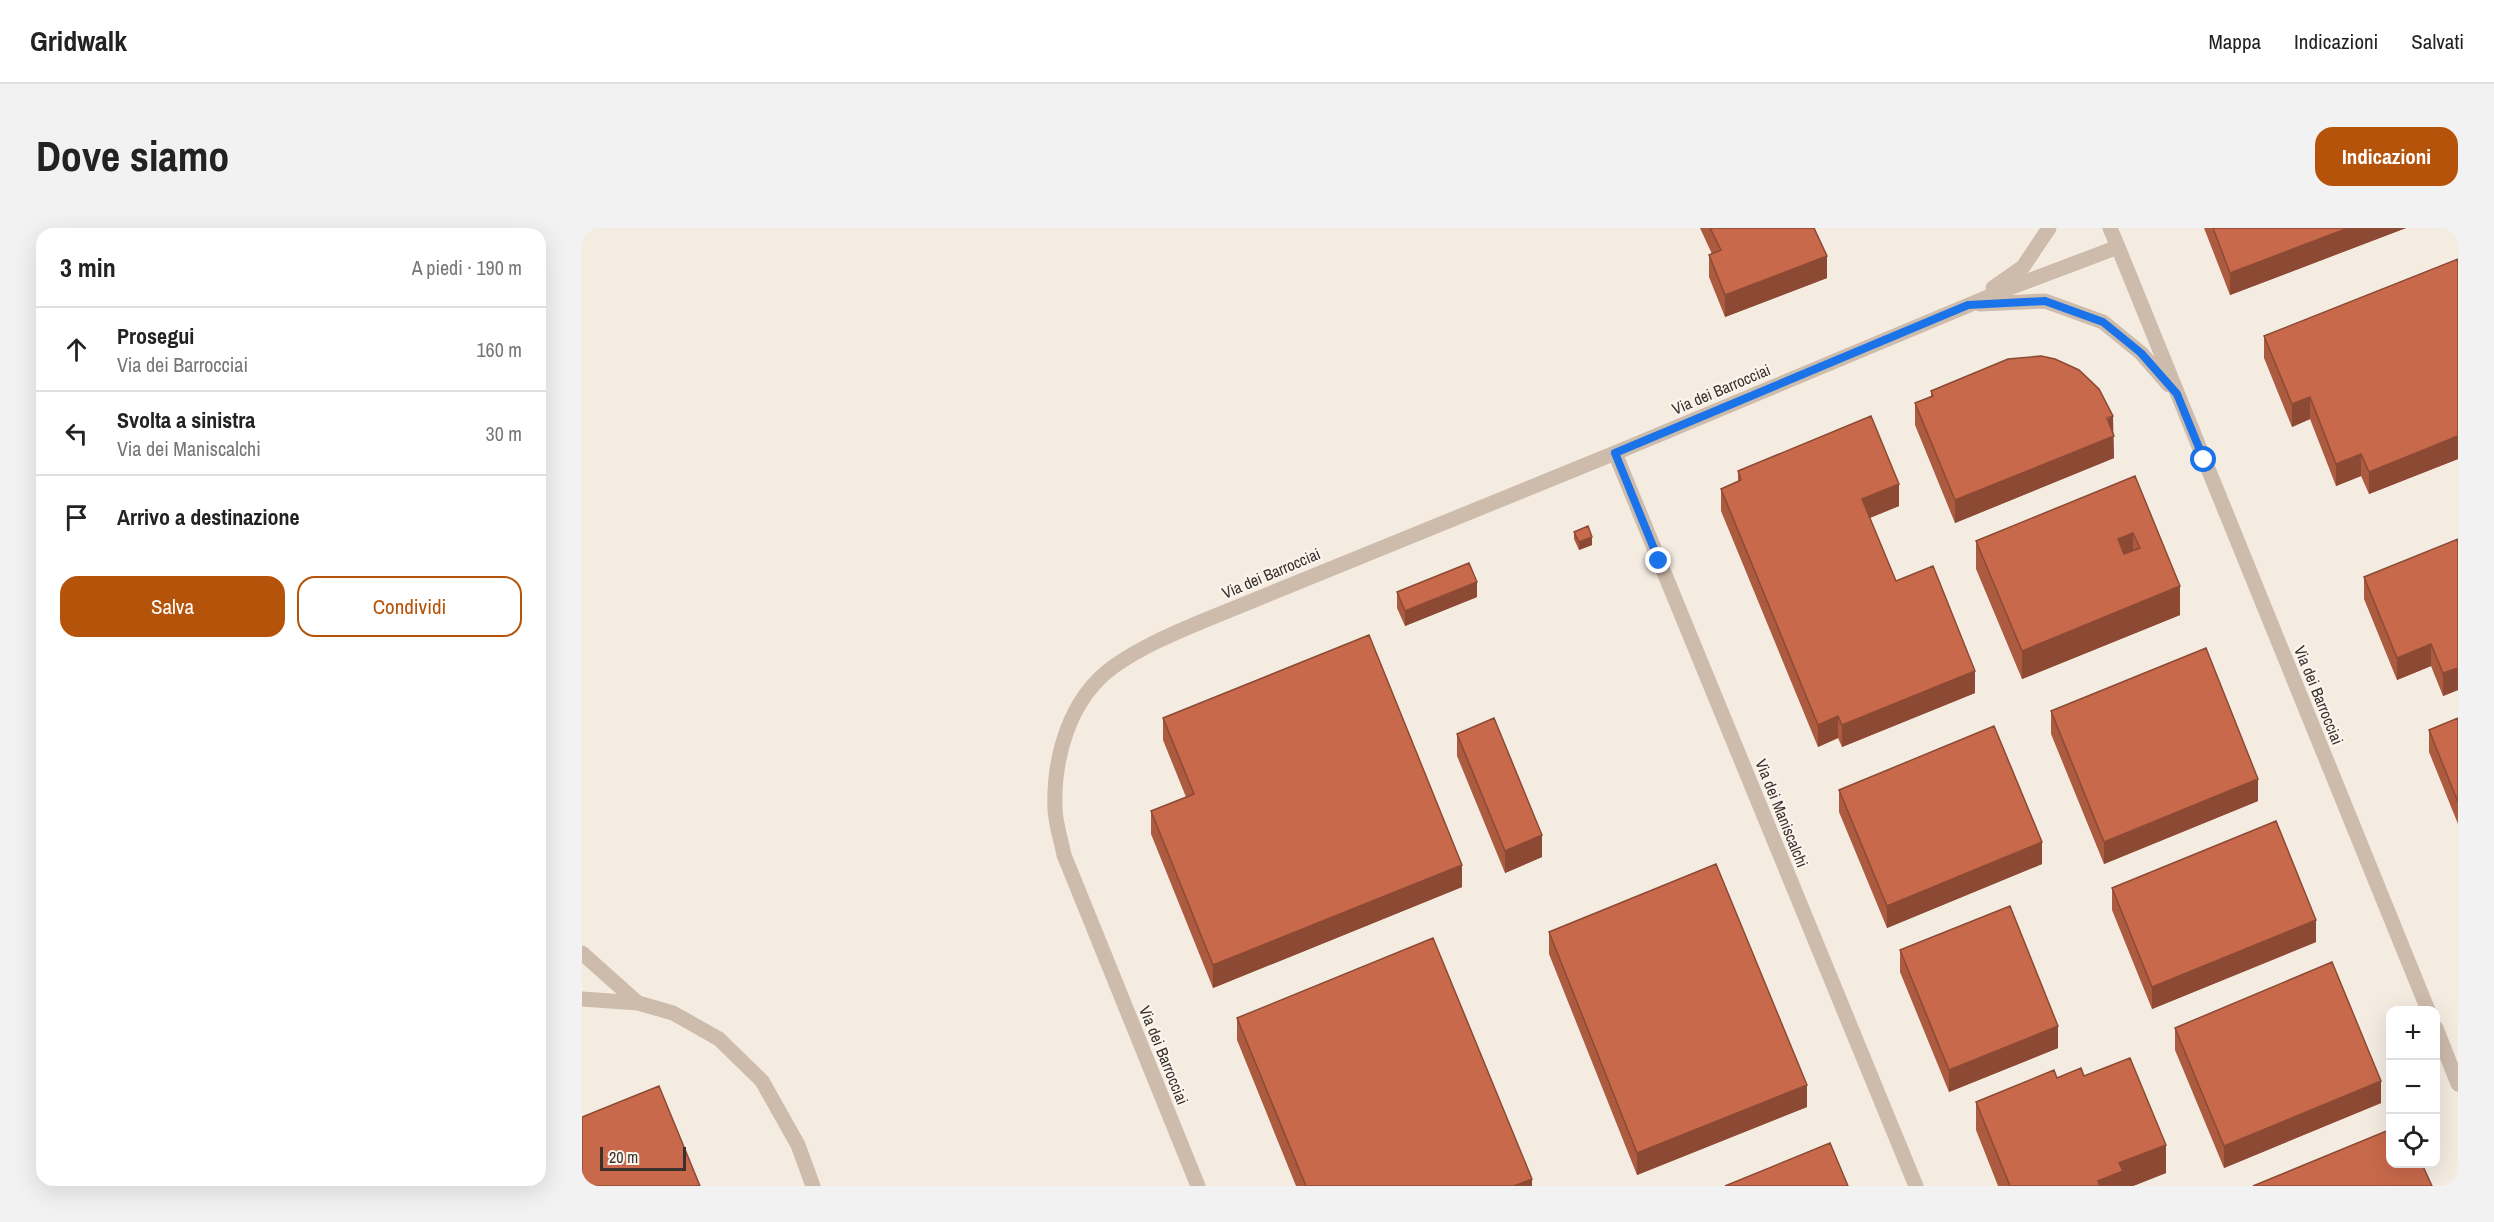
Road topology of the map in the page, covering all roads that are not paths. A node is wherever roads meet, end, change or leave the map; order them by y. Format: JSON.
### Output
{"nodes":[{"id":1,"x":2049,"y":228,"type":"edge"},
{"id":2,"x":2110,"y":228,"type":"edge"},
{"id":3,"x":2118,"y":247,"type":"junction"},
{"id":4,"x":1968,"y":305,"type":"junction"},
{"id":5,"x":2177,"y":394,"type":"junction"},
{"id":6,"x":1615,"y":453,"type":"junction"},
{"id":7,"x":582,"y":953,"type":"edge"},
{"id":8,"x":582,"y":999,"type":"edge"},
{"id":9,"x":638,"y":1003,"type":"junction"},
{"id":10,"x":2426,"y":1006,"type":"edge"},
{"id":11,"x":2440,"y":1038,"type":"edge"},
{"id":12,"x":2458,"y":1084,"type":"edge"},
{"id":13,"x":813,"y":1186,"type":"edge"},
{"id":14,"x":1198,"y":1186,"type":"edge"},
{"id":15,"x":1916,"y":1186,"type":"edge"}],
"edges":[{"from":1,"to":4,"type":"street","name":"Via dei Barrocciai"},
{"from":2,"to":3,"type":"street"},
{"from":3,"to":4,"type":"street","name":"Via dei Barrocciai"},
{"from":3,"to":5,"type":"street","name":"Via dei Barrocciai"},
{"from":4,"to":5,"type":"street","name":"Via dei Barrocciai"},
{"from":4,"to":6,"type":"street","name":"Via dei Barrocciai"},
{"from":5,"to":10,"type":"street","name":"Via dei Barrocciai"},
{"from":6,"to":14,"type":"street","name":"Via dei Barrocciai"},
{"from":6,"to":15,"type":"street","name":"Via dei Maniscalchi"},
{"from":7,"to":9,"type":"street"},
{"from":8,"to":9,"type":"street"},
{"from":9,"to":13,"type":"street"},
{"from":11,"to":12,"type":"street"}]}
